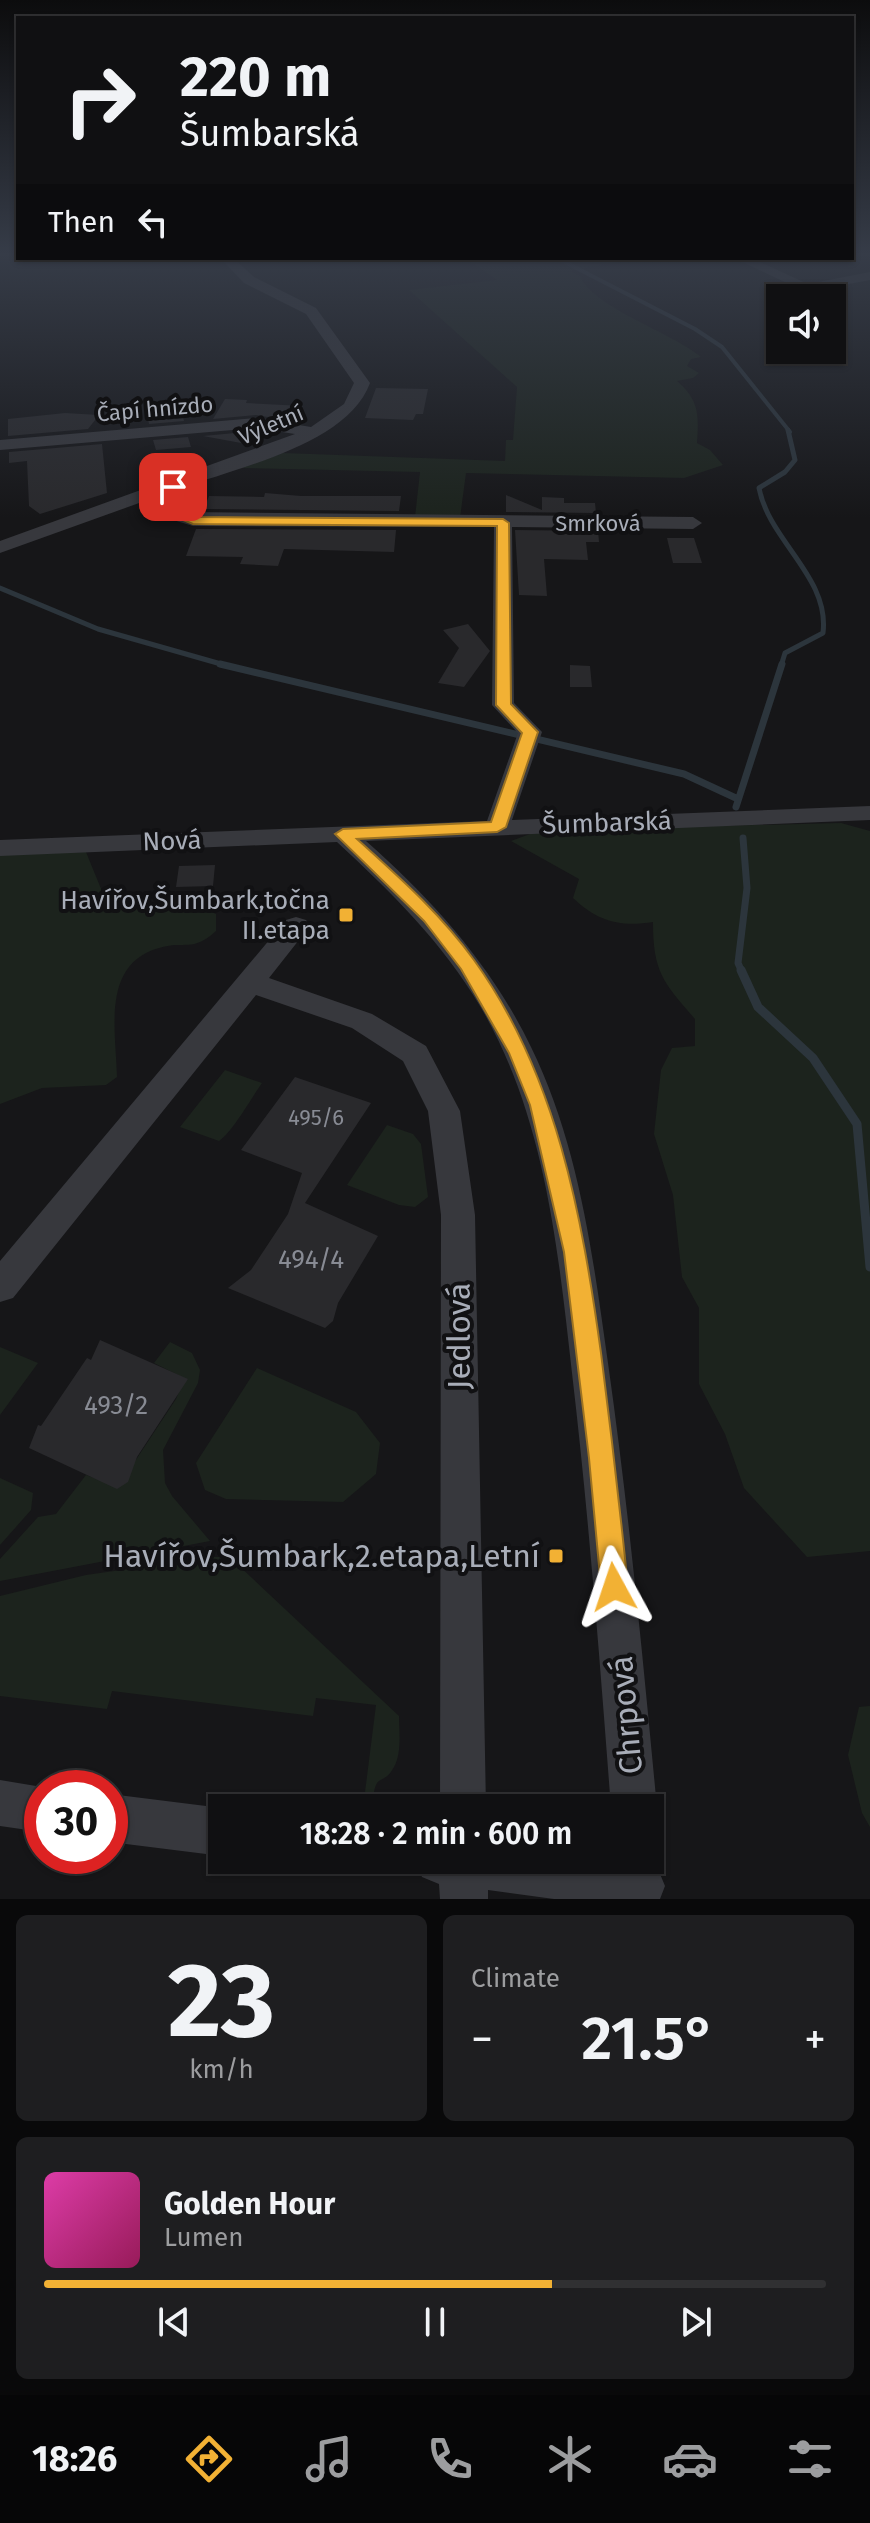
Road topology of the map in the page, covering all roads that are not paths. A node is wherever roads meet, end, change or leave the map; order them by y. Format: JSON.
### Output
{"nodes":[{"id":1,"x":333,"y":342,"type":"edge"},
{"id":2,"x":314,"y":432,"type":"junction"},
{"id":3,"x":0,"y":445,"type":"edge"},
{"id":4,"x":173,"y":487,"type":"junction"},
{"id":5,"x":503,"y":523,"type":"junction"},
{"id":6,"x":693,"y":523,"type":"dead end"},
{"id":7,"x":0,"y":547,"type":"edge"},
{"id":8,"x":870,"y":813,"type":"edge"},
{"id":9,"x":497,"y":827,"type":"junction"},
{"id":10,"x":343,"y":834,"type":"junction"},
{"id":11,"x":0,"y":848,"type":"edge"},
{"id":12,"x":296,"y":926,"type":"dead end"},
{"id":13,"x":249,"y":982,"type":"junction"},
{"id":14,"x":0,"y":1287,"type":"edge"},
{"id":15,"x":463,"y":1794,"type":"edge"},
{"id":16,"x":633,"y":1794,"type":"edge"},
{"id":17,"x":0,"y":1803,"type":"edge"},
{"id":18,"x":24,"y":1806,"type":"edge"},
{"id":19,"x":128,"y":1820,"type":"edge"},
{"id":20,"x":208,"y":1830,"type":"edge"},
{"id":21,"x":507,"y":1874,"type":"edge"},
{"id":22,"x":641,"y":1882,"type":"edge"}],
"edges":[{"from":1,"to":2,"type":"street","name":"Výletní"},
{"from":2,"to":3,"type":"street","name":"Čapí hnízdo"},
{"from":2,"to":4,"type":"street","name":"Výletní"},
{"from":4,"to":5,"type":"street","name":"Smrková"},
{"from":4,"to":7,"type":"street","name":"Výletní"},
{"from":5,"to":6,"type":"street","name":"Smrková"},
{"from":5,"to":9,"type":"street"},
{"from":8,"to":9,"type":"street","name":"Šumbarská"},
{"from":9,"to":10,"type":"street","name":"Šumbarská"},
{"from":10,"to":11,"type":"street","name":"Nová"},
{"from":10,"to":16,"type":"street","name":"Chrpová"},
{"from":12,"to":13,"type":"street"},
{"from":13,"to":14,"type":"street"},
{"from":13,"to":15,"type":"street","name":"Jedlová"},
{"from":17,"to":18,"type":"street"},
{"from":19,"to":20,"type":"street"},
{"from":21,"to":22,"type":"street"}]}
